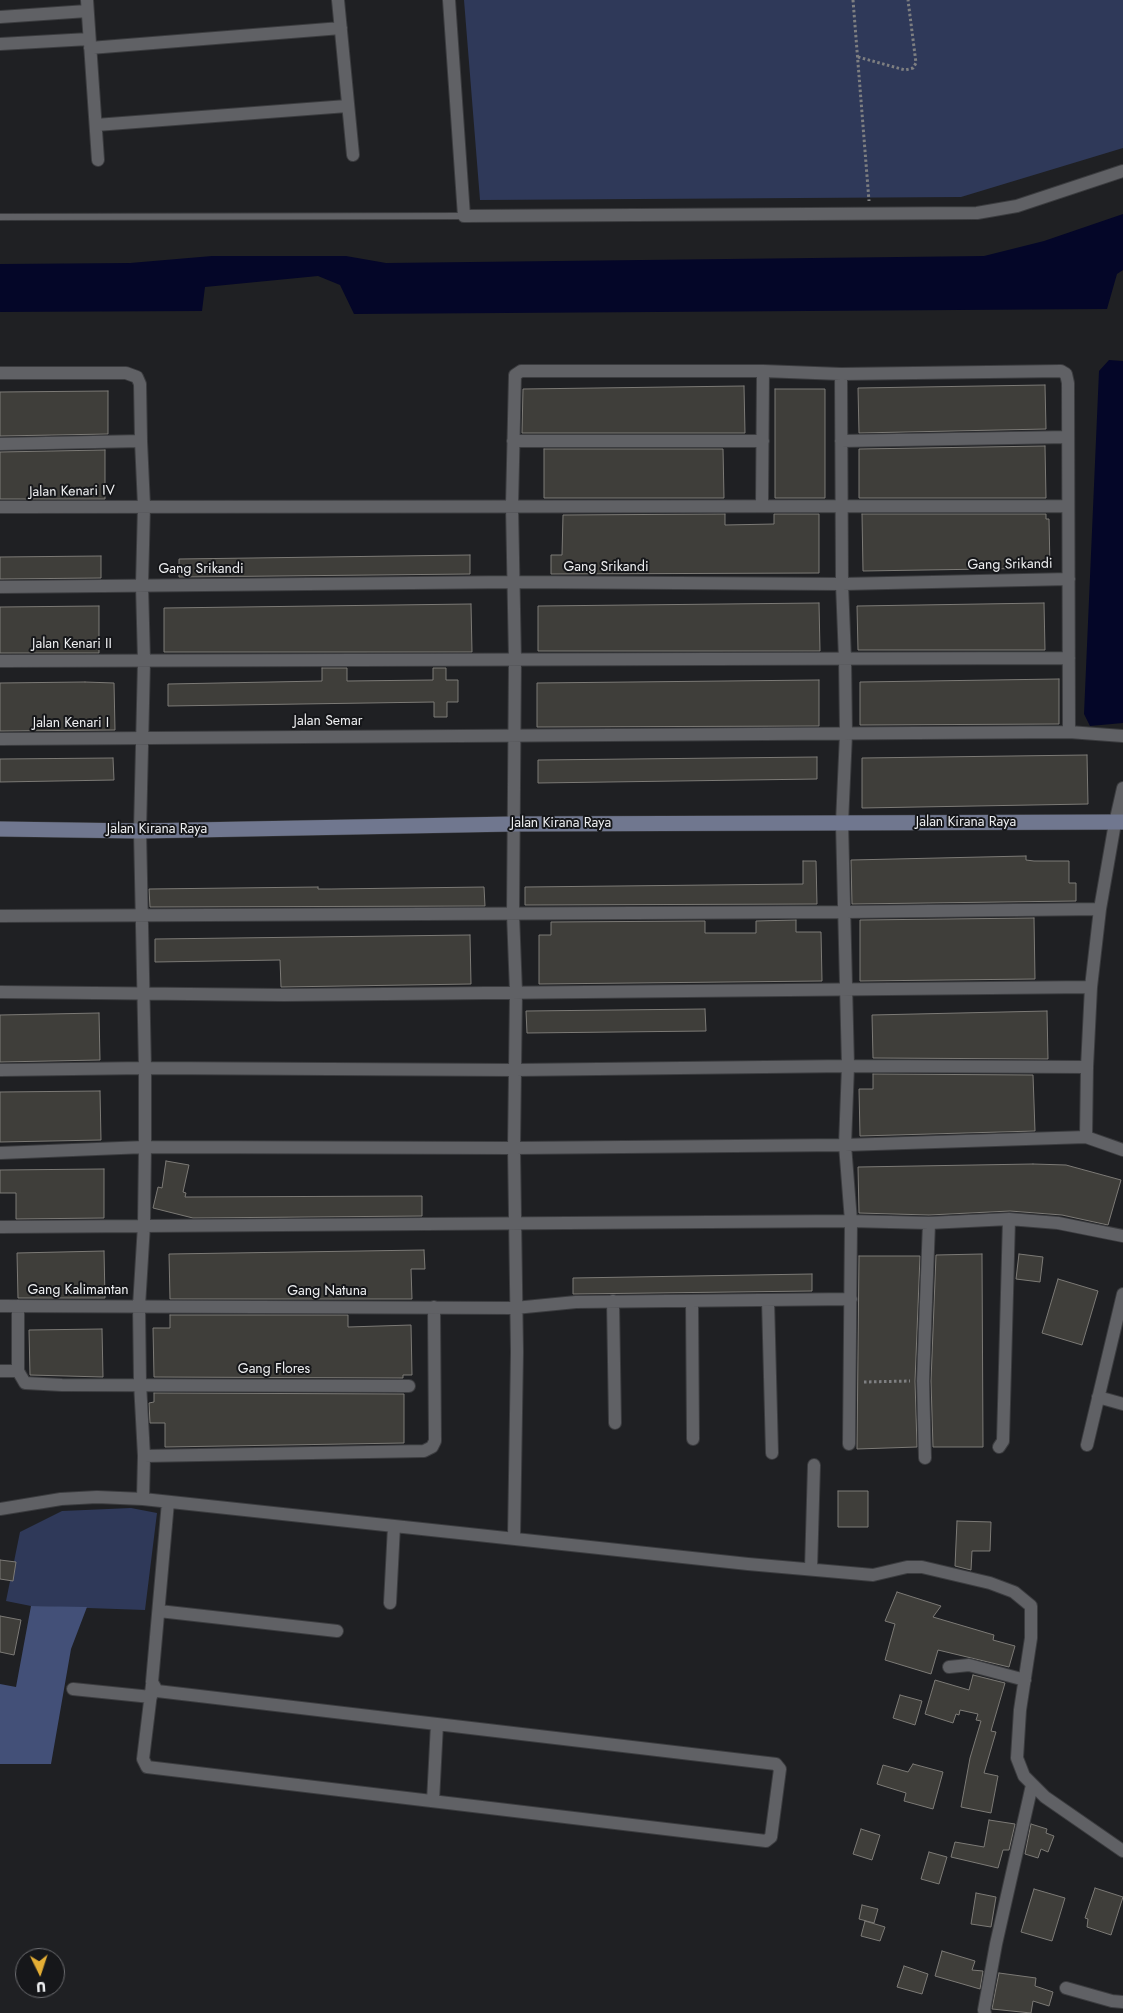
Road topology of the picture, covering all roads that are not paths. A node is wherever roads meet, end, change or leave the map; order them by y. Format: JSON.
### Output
{"nodes":[{"id":1,"x":338,"y":0,"type":"edge"},
{"id":2,"x":449,"y":0,"type":"edge"},
{"id":3,"x":87,"y":6,"type":"edge"},
{"id":4,"x":0,"y":17,"type":"edge"},
{"id":5,"x":341,"y":28,"type":"junction"},
{"id":6,"x":0,"y":44,"type":"edge"},
{"id":7,"x":89,"y":44,"type":"junction"},
{"id":8,"x":347,"y":106,"type":"junction"},
{"id":9,"x":96,"y":124,"type":"junction"},
{"id":10,"x":353,"y":155,"type":"dead end"},
{"id":11,"x":98,"y":160,"type":"dead end"},
{"id":12,"x":1123,"y":171,"type":"edge"},
{"id":13,"x":464,"y":216,"type":"junction"},
{"id":14,"x":0,"y":217,"type":"edge"},
{"id":15,"x":763,"y":371,"type":"junction"},
{"id":16,"x":0,"y":374,"type":"edge"},
{"id":17,"x":841,"y":374,"type":"junction"},
{"id":18,"x":1068,"y":437,"type":"junction"},
{"id":19,"x":141,"y":441,"type":"junction"},
{"id":20,"x":513,"y":441,"type":"junction"},
{"id":21,"x":763,"y":441,"type":"junction"},
{"id":22,"x":841,"y":441,"type":"junction"},
{"id":23,"x":0,"y":444,"type":"edge"},
{"id":24,"x":762,"y":505,"type":"junction"},
{"id":25,"x":144,"y":506,"type":"junction"},
{"id":26,"x":512,"y":506,"type":"junction"},
{"id":27,"x":1068,"y":506,"type":"junction"},
{"id":28,"x":0,"y":507,"type":"edge"},
{"id":29,"x":842,"y":507,"type":"junction"},
{"id":30,"x":1069,"y":579,"type":"junction"},
{"id":31,"x":514,"y":582,"type":"junction"},
{"id":32,"x":842,"y":584,"type":"junction"},
{"id":33,"x":142,"y":585,"type":"junction"},
{"id":34,"x":0,"y":587,"type":"edge"},
{"id":35,"x":1070,"y":658,"type":"junction"},
{"id":36,"x":845,"y":659,"type":"junction"},
{"id":37,"x":515,"y":660,"type":"junction"},
{"id":38,"x":0,"y":661,"type":"edge"},
{"id":39,"x":144,"y":661,"type":"junction"},
{"id":40,"x":1070,"y":732,"type":"junction"},
{"id":41,"x":846,"y":734,"type":"junction"},
{"id":42,"x":515,"y":736,"type":"junction"},
{"id":43,"x":1123,"y":736,"type":"edge"},
{"id":44,"x":141,"y":738,"type":"junction"},
{"id":45,"x":0,"y":739,"type":"edge"},
{"id":46,"x":1123,"y":788,"type":"edge"},
{"id":47,"x":1119,"y":822,"type":"edge"},
{"id":48,"x":842,"y":823,"type":"junction"},
{"id":49,"x":513,"y":824,"type":"junction"},
{"id":50,"x":0,"y":829,"type":"edge"},
{"id":51,"x":140,"y":831,"type":"junction"},
{"id":52,"x":1100,"y":909,"type":"junction"},
{"id":53,"x":845,"y":912,"type":"junction"},
{"id":54,"x":513,"y":914,"type":"junction"},
{"id":55,"x":0,"y":916,"type":"edge"},
{"id":56,"x":142,"y":916,"type":"junction"},
{"id":57,"x":1091,"y":986,"type":"junction"},
{"id":58,"x":846,"y":988,"type":"junction"},
{"id":59,"x":0,"y":992,"type":"edge"},
{"id":60,"x":516,"y":992,"type":"junction"},
{"id":61,"x":142,"y":993,"type":"junction"},
{"id":62,"x":848,"y":1066,"type":"junction"},
{"id":63,"x":1087,"y":1067,"type":"junction"},
{"id":64,"x":145,"y":1068,"type":"junction"},
{"id":65,"x":0,"y":1070,"type":"edge"},
{"id":66,"x":515,"y":1070,"type":"junction"},
{"id":67,"x":1086,"y":1137,"type":"junction"},
{"id":68,"x":846,"y":1145,"type":"junction"},
{"id":69,"x":145,"y":1147,"type":"junction"},
{"id":70,"x":514,"y":1148,"type":"junction"},
{"id":71,"x":1123,"y":1150,"type":"edge"},
{"id":72,"x":0,"y":1154,"type":"edge"},
{"id":73,"x":1008,"y":1219,"type":"junction"},
{"id":74,"x":851,"y":1221,"type":"junction"},
{"id":75,"x":929,"y":1223,"type":"junction"},
{"id":76,"x":516,"y":1224,"type":"junction"},
{"id":77,"x":144,"y":1225,"type":"junction"},
{"id":78,"x":0,"y":1227,"type":"edge"},
{"id":79,"x":1123,"y":1236,"type":"edge"},
{"id":80,"x":1123,"y":1294,"type":"edge"},
{"id":81,"x":852,"y":1299,"type":"junction"},
{"id":82,"x":768,"y":1300,"type":"junction"},
{"id":83,"x":614,"y":1301,"type":"junction"},
{"id":84,"x":692,"y":1301,"type":"junction"},
{"id":85,"x":0,"y":1306,"type":"edge"},
{"id":86,"x":18,"y":1306,"type":"junction"},
{"id":87,"x":139,"y":1306,"type":"junction"},
{"id":88,"x":434,"y":1307,"type":"junction"},
{"id":89,"x":515,"y":1308,"type":"junction"},
{"id":90,"x":1120,"y":1317,"type":"edge"},
{"id":91,"x":0,"y":1371,"type":"edge"},
{"id":92,"x":18,"y":1371,"type":"junction"},
{"id":93,"x":140,"y":1383,"type":"junction"},
{"id":94,"x":409,"y":1386,"type":"dead end"},
{"id":95,"x":1098,"y":1397,"type":"junction"},
{"id":96,"x":1123,"y":1404,"type":"edge"},
{"id":97,"x":615,"y":1423,"type":"dead end"},
{"id":98,"x":693,"y":1439,"type":"dead end"},
{"id":99,"x":849,"y":1444,"type":"dead end"},
{"id":100,"x":1087,"y":1445,"type":"dead end"},
{"id":101,"x":999,"y":1447,"type":"dead end"},
{"id":102,"x":772,"y":1453,"type":"dead end"},
{"id":103,"x":144,"y":1456,"type":"junction"},
{"id":104,"x":925,"y":1458,"type":"dead end"},
{"id":105,"x":814,"y":1465,"type":"dead end"},
{"id":106,"x":143,"y":1499,"type":"junction"},
{"id":107,"x":168,"y":1502,"type":"junction"},
{"id":108,"x":0,"y":1509,"type":"edge"},
{"id":109,"x":394,"y":1526,"type":"junction"},
{"id":110,"x":514,"y":1538,"type":"junction"},
{"id":111,"x":811,"y":1569,"type":"junction"},
{"id":112,"x":390,"y":1603,"type":"dead end"},
{"id":113,"x":159,"y":1611,"type":"junction"},
{"id":114,"x":337,"y":1631,"type":"dead end"},
{"id":115,"x":949,"y":1666,"type":"dead end"},
{"id":116,"x":1025,"y":1680,"type":"junction"},
{"id":117,"x":73,"y":1689,"type":"dead end"},
{"id":118,"x":152,"y":1691,"type":"junction"},
{"id":119,"x":436,"y":1724,"type":"junction"},
{"id":120,"x":1032,"y":1785,"type":"junction"},
{"id":121,"x":432,"y":1801,"type":"junction"},
{"id":122,"x":1123,"y":1851,"type":"edge"},
{"id":123,"x":1066,"y":1988,"type":"dead end"},
{"id":124,"x":1123,"y":2002,"type":"edge"},
{"id":125,"x":985,"y":2013,"type":"edge"}],
"edges":[{"from":1,"to":5,"type":"street"},
{"from":2,"to":13,"type":"street"},
{"from":3,"to":4,"type":"street"},
{"from":3,"to":7,"type":"street"},
{"from":5,"to":7,"type":"street"},
{"from":5,"to":8,"type":"street"},
{"from":6,"to":7,"type":"street"},
{"from":7,"to":9,"type":"street"},
{"from":8,"to":9,"type":"street"},
{"from":8,"to":10,"type":"street"},
{"from":9,"to":11,"type":"street"},
{"from":12,"to":13,"type":"street"},
{"from":13,"to":14,"type":"lane"},
{"from":15,"to":17,"type":"street"},
{"from":15,"to":20,"type":"street"},
{"from":15,"to":21,"type":"street"},
{"from":16,"to":19,"type":"street"},
{"from":17,"to":18,"type":"street"},
{"from":17,"to":22,"type":"street"},
{"from":18,"to":22,"type":"street"},
{"from":18,"to":27,"type":"street"},
{"from":19,"to":23,"type":"street"},
{"from":19,"to":25,"type":"street"},
{"from":20,"to":21,"type":"street"},
{"from":20,"to":26,"type":"street"},
{"from":21,"to":24,"type":"street"},
{"from":22,"to":29,"type":"street"},
{"from":24,"to":26,"type":"street","name":"Jalan Kenari IV"},
{"from":24,"to":29,"type":"street","name":"Jalan Kenari IV"},
{"from":25,"to":26,"type":"street","name":"Jalan Kenari IV"},
{"from":25,"to":28,"type":"street","name":"Jalan Kenari IV"},
{"from":25,"to":33,"type":"street"},
{"from":26,"to":31,"type":"street"},
{"from":27,"to":29,"type":"street","name":"Jalan Kenari IV"},
{"from":27,"to":30,"type":"street"},
{"from":29,"to":32,"type":"street"},
{"from":30,"to":32,"type":"street","name":"Gang Srikandi"},
{"from":30,"to":35,"type":"street"},
{"from":31,"to":32,"type":"street","name":"Gang Srikandi"},
{"from":31,"to":33,"type":"street","name":"Gang Srikandi"},
{"from":31,"to":37,"type":"street"},
{"from":32,"to":36,"type":"street"},
{"from":33,"to":34,"type":"street","name":"Gang Srikandi"},
{"from":33,"to":39,"type":"street"},
{"from":35,"to":36,"type":"street","name":"Jalan Kenari II"},
{"from":35,"to":40,"type":"street"},
{"from":36,"to":37,"type":"street","name":"Jalan Kenari II"},
{"from":36,"to":41,"type":"street"},
{"from":37,"to":39,"type":"street","name":"Jalan Kenari II"},
{"from":37,"to":42,"type":"street"},
{"from":38,"to":39,"type":"street","name":"Jalan Kenari II"},
{"from":39,"to":44,"type":"street"},
{"from":40,"to":41,"type":"street","name":"Jalan Semar"},
{"from":40,"to":43,"type":"street","name":"Jalan Semar"},
{"from":41,"to":42,"type":"street","name":"Jalan Semar"},
{"from":41,"to":48,"type":"street"},
{"from":42,"to":44,"type":"street","name":"Jalan Semar"},
{"from":42,"to":49,"type":"street"},
{"from":44,"to":45,"type":"street","name":"Jalan Kenari I"},
{"from":44,"to":51,"type":"street"},
{"from":46,"to":47,"type":"street"},
{"from":47,"to":48,"type":"street","name":"Jalan Kirana Raya"},
{"from":47,"to":52,"type":"street"},
{"from":48,"to":49,"type":"street","name":"Jalan Kirana Raya"},
{"from":48,"to":53,"type":"street"},
{"from":49,"to":51,"type":"street","name":"Jalan Kirana Raya"},
{"from":49,"to":54,"type":"street"},
{"from":50,"to":51,"type":"street","name":"Jalan Kirana Raya"},
{"from":51,"to":56,"type":"street"},
{"from":52,"to":53,"type":"street"},
{"from":52,"to":57,"type":"street"},
{"from":53,"to":54,"type":"street"},
{"from":53,"to":58,"type":"street"},
{"from":54,"to":56,"type":"street"},
{"from":54,"to":60,"type":"street"},
{"from":55,"to":56,"type":"street"},
{"from":56,"to":61,"type":"street"},
{"from":57,"to":58,"type":"street"},
{"from":57,"to":63,"type":"street"},
{"from":58,"to":60,"type":"street"},
{"from":58,"to":62,"type":"street"},
{"from":59,"to":61,"type":"street"},
{"from":60,"to":61,"type":"street"},
{"from":60,"to":66,"type":"street"},
{"from":61,"to":64,"type":"street"},
{"from":62,"to":63,"type":"street"},
{"from":62,"to":66,"type":"street"},
{"from":62,"to":68,"type":"street"},
{"from":63,"to":67,"type":"street"},
{"from":64,"to":65,"type":"street"},
{"from":64,"to":66,"type":"street"},
{"from":64,"to":69,"type":"street"},
{"from":66,"to":70,"type":"street"},
{"from":67,"to":68,"type":"street"},
{"from":67,"to":71,"type":"street"},
{"from":68,"to":70,"type":"street"},
{"from":68,"to":74,"type":"street"},
{"from":69,"to":70,"type":"street"},
{"from":69,"to":72,"type":"street"},
{"from":69,"to":77,"type":"street"},
{"from":70,"to":76,"type":"street"},
{"from":73,"to":75,"type":"street"},
{"from":73,"to":79,"type":"street"},
{"from":73,"to":101,"type":"street"},
{"from":74,"to":75,"type":"street"},
{"from":74,"to":76,"type":"street"},
{"from":74,"to":81,"type":"street"},
{"from":75,"to":104,"type":"street"},
{"from":76,"to":77,"type":"street"},
{"from":76,"to":89,"type":"street"},
{"from":77,"to":78,"type":"street"},
{"from":77,"to":87,"type":"street"},
{"from":80,"to":90,"type":"street"},
{"from":81,"to":82,"type":"street","name":"Gang Natuna"},
{"from":81,"to":99,"type":"street"},
{"from":82,"to":84,"type":"street","name":"Gang Natuna"},
{"from":82,"to":102,"type":"street"},
{"from":83,"to":84,"type":"street","name":"Gang Natuna"},
{"from":83,"to":89,"type":"street","name":"Gang Natuna"},
{"from":83,"to":97,"type":"street"},
{"from":84,"to":98,"type":"street"},
{"from":85,"to":86,"type":"street","name":"Gang Kalimantan"},
{"from":86,"to":87,"type":"street","name":"Gang Kalimantan"},
{"from":86,"to":92,"type":"street"},
{"from":87,"to":88,"type":"street","name":"Gang Natuna"},
{"from":87,"to":93,"type":"street"},
{"from":88,"to":89,"type":"street","name":"Gang Natuna"},
{"from":88,"to":103,"type":"street"},
{"from":89,"to":110,"type":"street"},
{"from":90,"to":95,"type":"street"},
{"from":91,"to":92,"type":"street"},
{"from":92,"to":93,"type":"street","name":"Gang Flores"},
{"from":93,"to":94,"type":"street","name":"Gang Flores"},
{"from":93,"to":103,"type":"street"},
{"from":95,"to":96,"type":"street"},
{"from":95,"to":100,"type":"street"},
{"from":103,"to":106,"type":"street"},
{"from":105,"to":111,"type":"street"},
{"from":106,"to":107,"type":"street"},
{"from":106,"to":108,"type":"street"},
{"from":107,"to":109,"type":"street"},
{"from":107,"to":113,"type":"street"},
{"from":109,"to":110,"type":"street"},
{"from":109,"to":112,"type":"street"},
{"from":110,"to":111,"type":"street"},
{"from":111,"to":116,"type":"street"},
{"from":113,"to":114,"type":"street"},
{"from":113,"to":118,"type":"street"},
{"from":115,"to":116,"type":"street"},
{"from":116,"to":120,"type":"street"},
{"from":117,"to":118,"type":"street"},
{"from":118,"to":119,"type":"street"},
{"from":118,"to":121,"type":"street"},
{"from":119,"to":121,"type":"street"},
{"from":119,"to":121,"type":"street"},
{"from":120,"to":122,"type":"street"},
{"from":120,"to":125,"type":"street"},
{"from":123,"to":124,"type":"street"}]}
